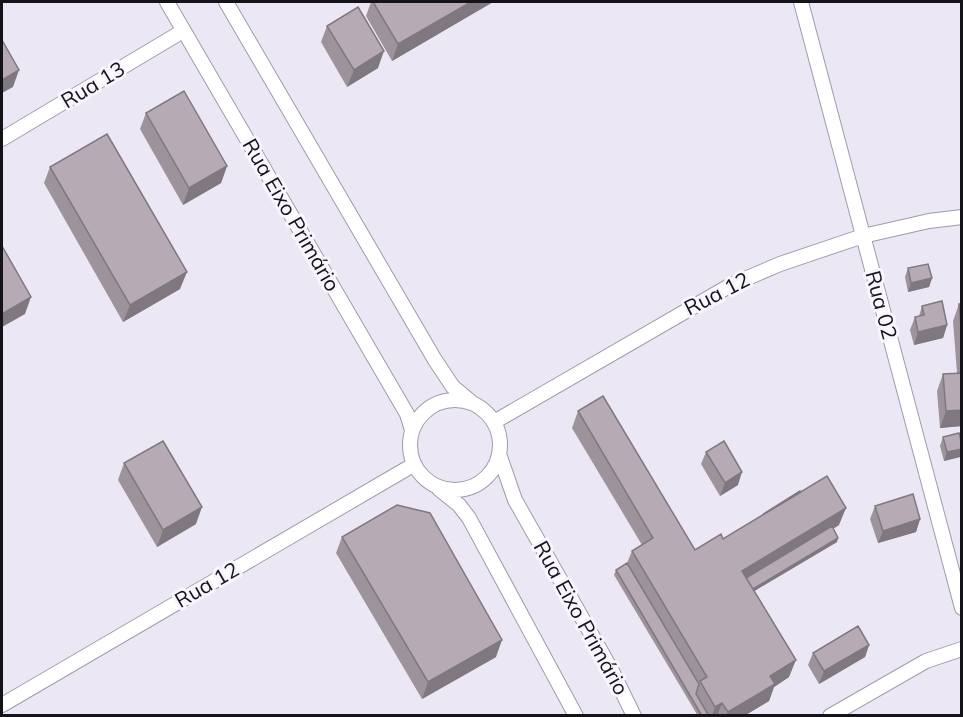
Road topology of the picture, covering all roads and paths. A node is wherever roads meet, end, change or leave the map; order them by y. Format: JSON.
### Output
{"nodes":[{"id":1,"x":167,"y":2,"type":"edge"},
{"id":2,"x":801,"y":2,"type":"edge"},
{"id":3,"x":230,"y":3,"type":"edge"},
{"id":4,"x":183,"y":31,"type":"junction"},
{"id":5,"x":2,"y":139,"type":"edge"},
{"id":6,"x":962,"y":217,"type":"edge"},
{"id":7,"x":863,"y":236,"type":"junction"},
{"id":8,"x":471,"y":402,"type":"junction"},
{"id":9,"x":494,"y":422,"type":"junction"},
{"id":10,"x":412,"y":430,"type":"junction"},
{"id":11,"x":500,"y":454,"type":"junction"},
{"id":12,"x":413,"y":465,"type":"junction"},
{"id":13,"x":437,"y":488,"type":"junction"},
{"id":14,"x":962,"y":608,"type":"edge"},
{"id":15,"x":962,"y":649,"type":"edge"},
{"id":16,"x":2,"y":705,"type":"edge"},
{"id":17,"x":576,"y":716,"type":"edge"},
{"id":18,"x":634,"y":716,"type":"edge"},
{"id":19,"x":830,"y":716,"type":"edge"}],
"edges":[{"from":1,"to":4,"type":"street","name":"Rua Eixo Primário"},
{"from":2,"to":7,"type":"street","name":"Rua 02"},
{"from":3,"to":8,"type":"street"},
{"from":4,"to":5,"type":"street","name":"Rua 13"},
{"from":4,"to":10,"type":"street","name":"Rua Eixo Primário"},
{"from":6,"to":7,"type":"street","name":"Rua 12"},
{"from":7,"to":9,"type":"street","name":"Rua 12"},
{"from":7,"to":14,"type":"street","name":"Rua 02"},
{"from":8,"to":9,"type":"street"},
{"from":8,"to":10,"type":"street"},
{"from":9,"to":11,"type":"street"},
{"from":10,"to":12,"type":"street"},
{"from":11,"to":13,"type":"street"},
{"from":11,"to":18,"type":"street","name":"Rua Eixo Primário"},
{"from":12,"to":13,"type":"street"},
{"from":12,"to":16,"type":"street","name":"Rua 12"},
{"from":13,"to":17,"type":"street"},
{"from":15,"to":19,"type":"street"}]}
